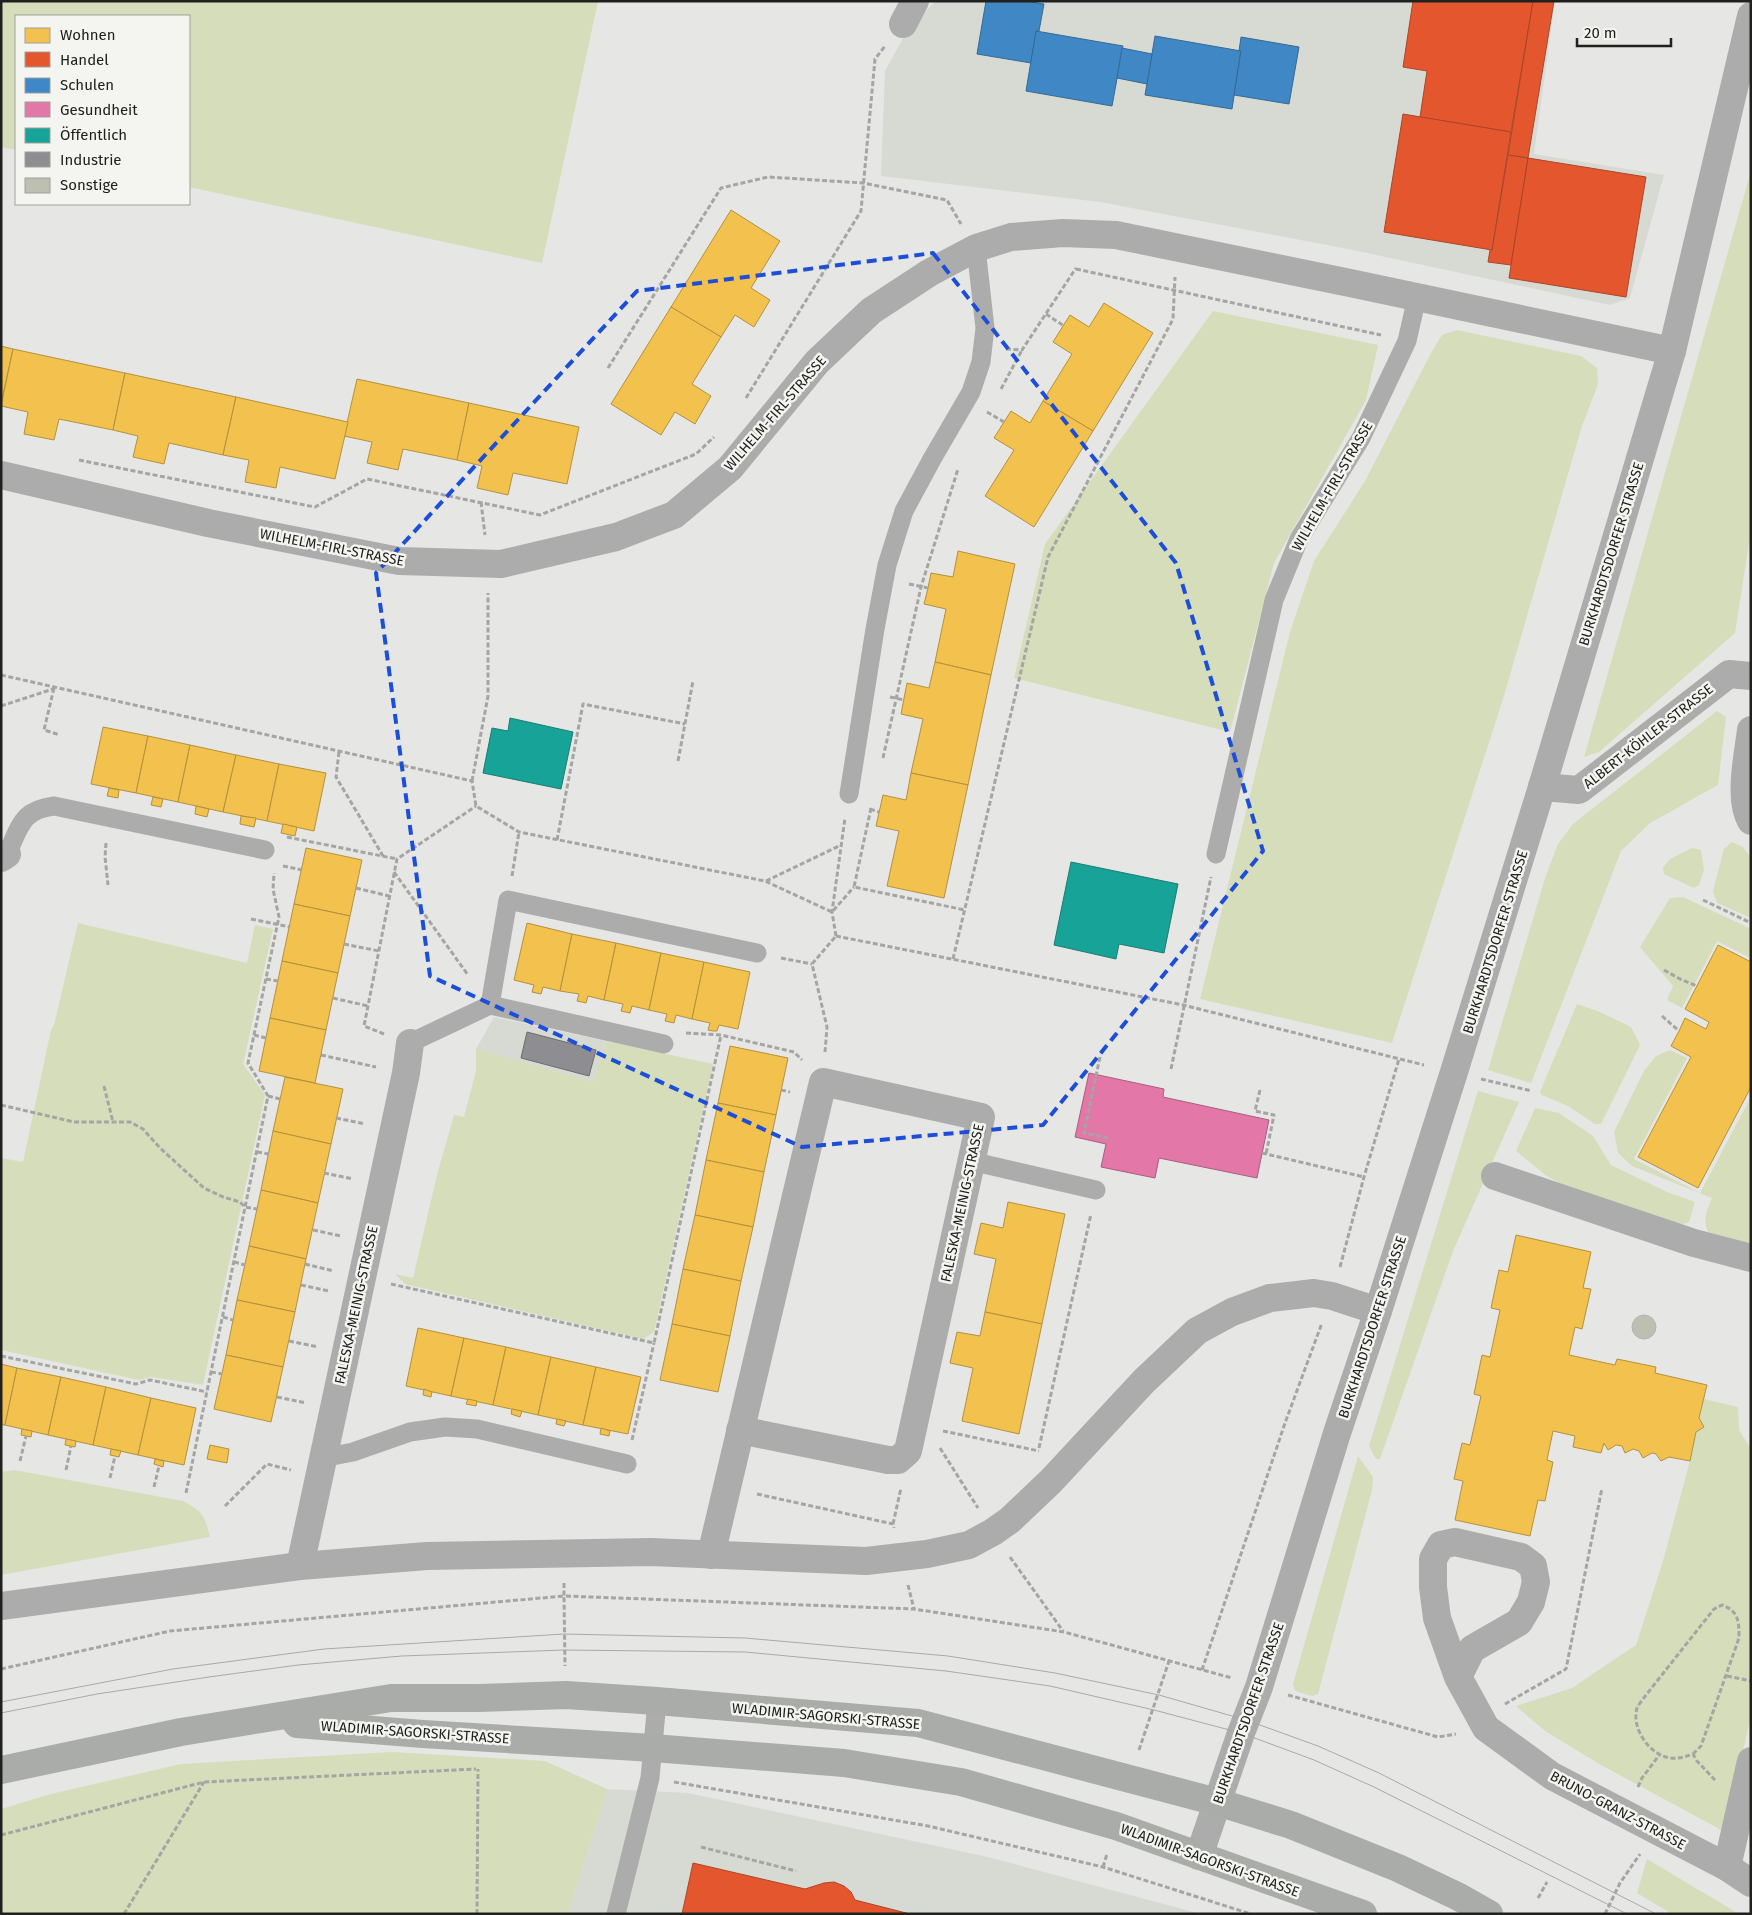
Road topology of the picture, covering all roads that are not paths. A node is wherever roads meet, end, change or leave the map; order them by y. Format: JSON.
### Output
{"nodes":[{"id":1,"x":1751,"y":16,"type":"edge"},
{"id":2,"x":976,"y":248,"type":"junction"},
{"id":3,"x":1417,"y":297,"type":"junction"},
{"id":4,"x":1672,"y":351,"type":"junction"},
{"id":5,"x":1,"y":476,"type":"edge"},
{"id":6,"x":1751,"y":676,"type":"edge"},
{"id":7,"x":1751,"y":730,"type":"edge"},
{"id":8,"x":1542,"y":787,"type":"junction"},
{"id":9,"x":847,"y":803,"type":"road end"},
{"id":10,"x":1751,"y":821,"type":"edge"},
{"id":11,"x":1216,"y":854,"type":"road end"},
{"id":12,"x":4,"y":856,"type":"edge"},
{"id":13,"x":270,"y":857,"type":"road end"},
{"id":14,"x":757,"y":953,"type":"road end"},
{"id":15,"x":490,"y":1006,"type":"junction"},
{"id":16,"x":410,"y":1043,"type":"joint"},
{"id":17,"x":664,"y":1044,"type":"road end"},
{"id":18,"x":971,"y":1162,"type":"junction"},
{"id":19,"x":1495,"y":1176,"type":"dead end"},
{"id":20,"x":1096,"y":1190,"type":"road end"},
{"id":21,"x":1751,"y":1258,"type":"edge"},
{"id":22,"x":1378,"y":1311,"type":"junction"},
{"id":23,"x":740,"y":1430,"type":"junction"},
{"id":24,"x":629,"y":1456,"type":"road end"},
{"id":25,"x":322,"y":1458,"type":"junction"},
{"id":26,"x":711,"y":1555,"type":"junction"},
{"id":27,"x":300,"y":1566,"type":"junction"},
{"id":28,"x":1,"y":1606,"type":"edge"},
{"id":29,"x":1458,"y":1677,"type":"junction"},
{"id":30,"x":657,"y":1701,"type":"junction"},
{"id":31,"x":253,"y":1721,"type":"junction"},
{"id":32,"x":653,"y":1748,"type":"junction"},
{"id":33,"x":1751,"y":1761,"type":"edge"},
{"id":34,"x":1,"y":1770,"type":"edge"},
{"id":35,"x":1217,"y":1802,"type":"junction"},
{"id":36,"x":1199,"y":1856,"type":"junction"},
{"id":37,"x":1727,"y":1867,"type":"junction"},
{"id":38,"x":1751,"y":1883,"type":"edge"},
{"id":39,"x":616,"y":1914,"type":"edge"},
{"id":40,"x":1363,"y":1914,"type":"edge"},
{"id":41,"x":1489,"y":1914,"type":"edge"}],
"edges":[{"from":1,"to":4,"type":"street","name":"BURKHARDTSDORFER STRASSE"},
{"from":2,"to":3,"type":"street","name":"WILHELM-FIRL-STRASSE"},
{"from":2,"to":5,"type":"street","name":"WILHELM-FIRL-STRASSE"},
{"from":2,"to":9,"type":"lane"},
{"from":3,"to":4,"type":"street","name":"WILHELM-FIRL-STRASSE"},
{"from":3,"to":11,"type":"lane","name":"WILHELM-FIRL-STRASSE"},
{"from":4,"to":8,"type":"street","name":"BURKHARDTSDORFER STRASSE"},
{"from":6,"to":8,"type":"street","name":"ALBERT-KÖHLER-STRASSE"},
{"from":7,"to":10,"type":"street"},
{"from":8,"to":22,"type":"street","name":"BURKHARDTSDORFER STRASSE"},
{"from":12,"to":13,"type":"lane"},
{"from":14,"to":15,"type":"lane"},
{"from":15,"to":16,"type":"lane"},
{"from":15,"to":17,"type":"lane"},
{"from":16,"to":25,"type":"street","name":"FALESKA-MEINIG-STRASSE"},
{"from":18,"to":20,"type":"lane"},
{"from":18,"to":23,"type":"street","name":"FALESKA-MEINIG-STRASSE"},
{"from":18,"to":23,"type":"street","name":"FALESKA-MEINIG-STRASSE"},
{"from":19,"to":21,"type":"street"},
{"from":22,"to":26,"type":"street"},
{"from":22,"to":35,"type":"street","name":"BURKHARDTSDORFER STRASSE"},
{"from":23,"to":26,"type":"street"},
{"from":24,"to":25,"type":"lane"},
{"from":25,"to":27,"type":"street","name":"FALESKA-MEINIG-STRASSE"},
{"from":26,"to":27,"type":"street"},
{"from":27,"to":28,"type":"street"},
{"from":29,"to":29,"type":"street","name":"BRUNO-GRANZ-STRASSE"},
{"from":29,"to":37,"type":"street","name":"BRUNO-GRANZ-STRASSE"},
{"from":30,"to":31,"type":"main road","name":"WLADIMIR-SAGORSKI-STRASSE"},
{"from":30,"to":32,"type":"lane"},
{"from":30,"to":35,"type":"main road","name":"WLADIMIR-SAGORSKI-STRASSE"},
{"from":31,"to":32,"type":"main road","name":"WLADIMIR-SAGORSKI-STRASSE"},
{"from":31,"to":34,"type":"main road","name":"WLADIMIR-SAGORSKI-STRASSE"},
{"from":32,"to":36,"type":"main road","name":"WLADIMIR-SAGORSKI-STRASSE"},
{"from":32,"to":39,"type":"lane"},
{"from":33,"to":37,"type":"street"},
{"from":35,"to":36,"type":"street","name":"BURKHARDTSDORFER STRASSE"},
{"from":35,"to":41,"type":"main road","name":"WLADIMIR-SAGORSKI-STRASSE"},
{"from":36,"to":40,"type":"main road","name":"WLADIMIR-SAGORSKI-STRASSE"},
{"from":37,"to":38,"type":"street","name":"BRUNO-GRANZ-STRASSE"}]}
